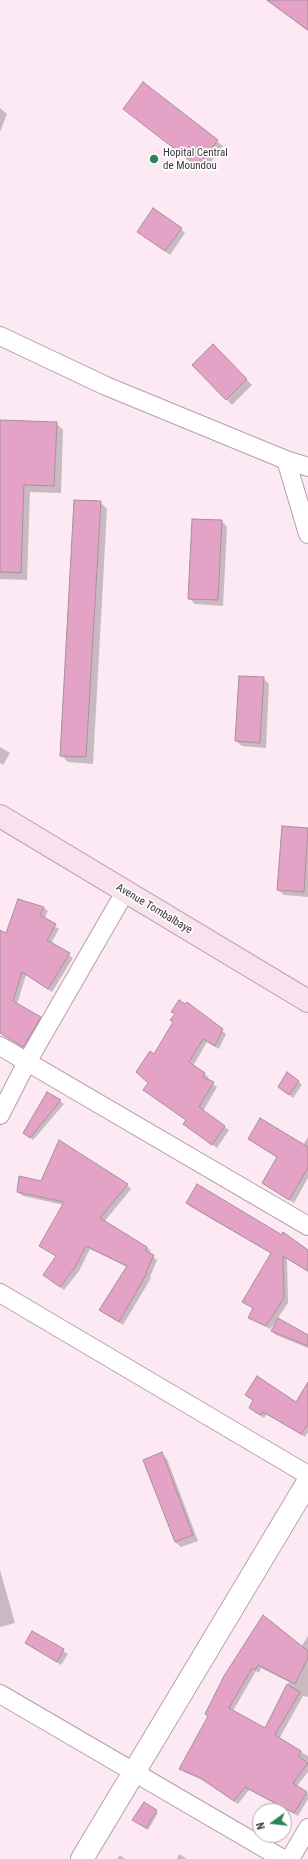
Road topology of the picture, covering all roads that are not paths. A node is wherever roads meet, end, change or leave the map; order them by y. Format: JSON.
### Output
{"nodes":[{"id":1,"x":0,"y":336,"type":"edge"},
{"id":2,"x":286,"y":460,"type":"junction"},
{"id":3,"x":308,"y":467,"type":"edge"},
{"id":4,"x":308,"y":534,"type":"edge"},
{"id":5,"x":0,"y":816,"type":"edge"},
{"id":6,"x":125,"y":892,"type":"junction"},
{"id":7,"x":308,"y":1001,"type":"edge"},
{"id":8,"x":0,"y":1046,"type":"edge"},
{"id":9,"x":27,"y":1062,"type":"junction"},
{"id":10,"x":0,"y":1115,"type":"edge"},
{"id":11,"x":308,"y":1226,"type":"edge"},
{"id":12,"x":0,"y":1293,"type":"edge"},
{"id":13,"x":308,"y":1475,"type":"edge"},
{"id":14,"x":308,"y":1482,"type":"edge"},
{"id":15,"x":0,"y":1694,"type":"edge"},
{"id":16,"x":134,"y":1772,"type":"junction"},
{"id":17,"x":308,"y":1828,"type":"edge"},
{"id":18,"x":82,"y":1859,"type":"edge"},
{"id":19,"x":283,"y":1859,"type":"edge"},
{"id":20,"x":290,"y":1859,"type":"edge"}],
"edges":[{"from":1,"to":2,"type":"street"},
{"from":2,"to":3,"type":"street"},
{"from":2,"to":4,"type":"street"},
{"from":5,"to":6,"type":"main road","name":"Avenue Tombalbaye"},
{"from":6,"to":7,"type":"main road","name":"Avenue Tombalbaye"},
{"from":6,"to":9,"type":"street"},
{"from":8,"to":9,"type":"street"},
{"from":9,"to":10,"type":"street"},
{"from":9,"to":11,"type":"street"},
{"from":12,"to":13,"type":"street"},
{"from":14,"to":16,"type":"street"},
{"from":15,"to":16,"type":"street"},
{"from":16,"to":18,"type":"street"},
{"from":16,"to":19,"type":"street"},
{"from":17,"to":20,"type":"street"}]}
